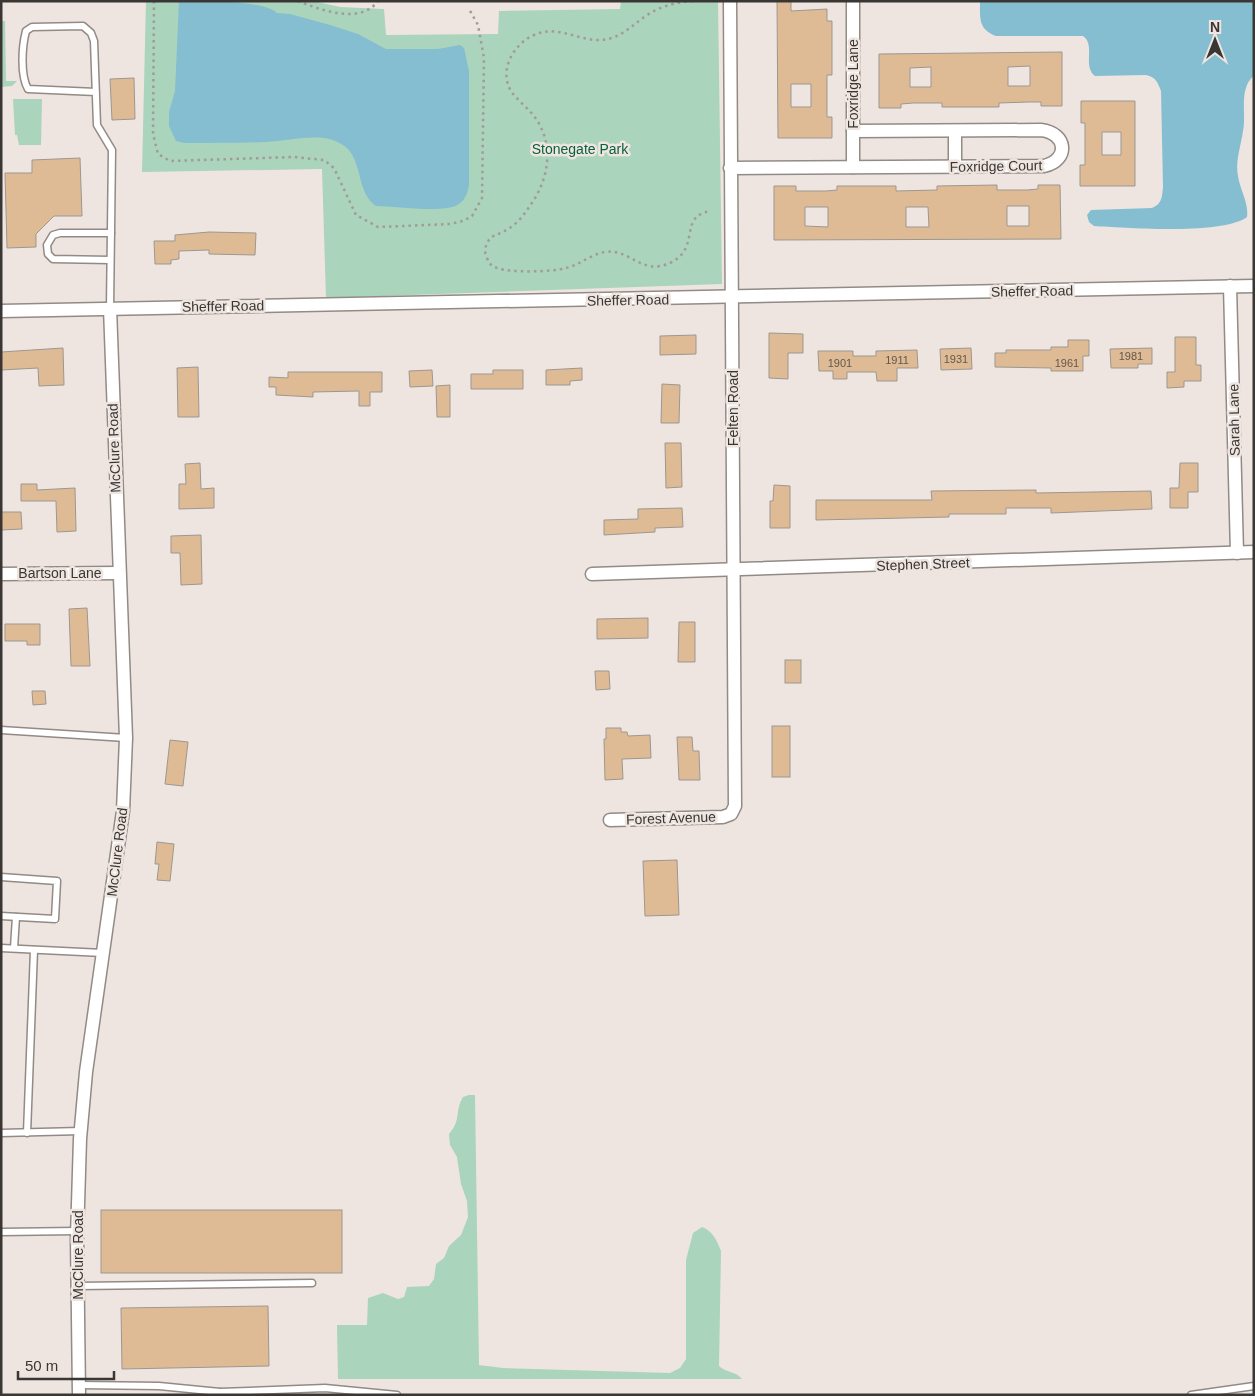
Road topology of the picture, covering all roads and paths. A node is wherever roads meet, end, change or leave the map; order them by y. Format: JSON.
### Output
{"nodes":[{"id":1,"x":154,"y":1,"type":"edge"},
{"id":2,"x":298,"y":1,"type":"edge"},
{"id":3,"x":378,"y":1,"type":"edge"},
{"id":4,"x":694,"y":1,"type":"edge"},
{"id":5,"x":730,"y":1,"type":"edge"},
{"id":6,"x":853,"y":1,"type":"edge"},
{"id":7,"x":469,"y":9,"type":"dead end"},
{"id":8,"x":96,"y":92,"type":"junction"},
{"id":9,"x":853,"y":131,"type":"junction"},
{"id":10,"x":955,"y":131,"type":"junction"},
{"id":11,"x":955,"y":166,"type":"junction"},
{"id":12,"x":853,"y":167,"type":"junction"},
{"id":13,"x":730,"y":168,"type":"junction"},
{"id":14,"x":711,"y":211,"type":"dead end"},
{"id":15,"x":111,"y":233,"type":"junction"},
{"id":16,"x":110,"y":260,"type":"junction"},
{"id":17,"x":1230,"y":286,"type":"junction"},
{"id":18,"x":1254,"y":286,"type":"edge"},
{"id":19,"x":733,"y":298,"type":"junction"},
{"id":20,"x":110,"y":308,"type":"junction"},
{"id":21,"x":1,"y":311,"type":"edge"},
{"id":22,"x":1254,"y":552,"type":"edge"},
{"id":23,"x":1237,"y":553,"type":"junction"},
{"id":24,"x":734,"y":570,"type":"junction"},
{"id":25,"x":118,"y":573,"type":"junction"},
{"id":26,"x":1,"y":574,"type":"edge"},
{"id":27,"x":592,"y":574,"type":"dead end"},
{"id":28,"x":1,"y":730,"type":"edge"},
{"id":29,"x":126,"y":738,"type":"junction"},
{"id":30,"x":731,"y":814,"type":"joint"},
{"id":31,"x":610,"y":820,"type":"dead end"},
{"id":32,"x":1,"y":877,"type":"edge"},
{"id":33,"x":1,"y":916,"type":"edge"},
{"id":34,"x":16,"y":917,"type":"junction"},
{"id":35,"x":1,"y":948,"type":"edge"},
{"id":36,"x":14,"y":948,"type":"junction"},
{"id":37,"x":34,"y":950,"type":"junction"},
{"id":38,"x":103,"y":953,"type":"junction"},
{"id":39,"x":80,"y":1131,"type":"junction"},
{"id":40,"x":1,"y":1133,"type":"edge"},
{"id":41,"x":27,"y":1133,"type":"junction"},
{"id":42,"x":77,"y":1231,"type":"junction"},
{"id":43,"x":1,"y":1232,"type":"edge"},
{"id":44,"x":312,"y":1283,"type":"dead end"},
{"id":45,"x":78,"y":1286,"type":"junction"},
{"id":46,"x":1254,"y":1386,"type":"edge"},
{"id":47,"x":79,"y":1390,"type":"edge"},
{"id":48,"x":220,"y":1393,"type":"edge"},
{"id":49,"x":397,"y":1395,"type":"edge"},
{"id":50,"x":1191,"y":1395,"type":"edge"}],
"edges":[{"from":1,"to":7,"type":"path"},
{"from":2,"to":3,"type":"path"},
{"from":4,"to":14,"type":"path"},
{"from":5,"to":13,"type":"street","name":"Felten Road"},
{"from":6,"to":9,"type":"street","name":"Foxridge Lane"},
{"from":8,"to":8,"type":"lane"},
{"from":8,"to":15,"type":"lane"},
{"from":9,"to":10,"type":"street","name":"Foxridge Court"},
{"from":9,"to":12,"type":"street","name":"Foxridge Lane"},
{"from":10,"to":11,"type":"street"},
{"from":10,"to":11,"type":"street","name":"Foxridge Court"},
{"from":11,"to":12,"type":"street","name":"Foxridge Court"},
{"from":12,"to":13,"type":"street","name":"Foxridge Court"},
{"from":13,"to":19,"type":"street","name":"Felten Road"},
{"from":15,"to":16,"type":"lane"},
{"from":15,"to":16,"type":"lane"},
{"from":16,"to":20,"type":"lane"},
{"from":17,"to":18,"type":"street","name":"Sheffer Road"},
{"from":17,"to":19,"type":"street","name":"Sheffer Road"},
{"from":17,"to":23,"type":"street","name":"Sarah Lane"},
{"from":19,"to":20,"type":"street","name":"Sheffer Road"},
{"from":19,"to":24,"type":"street","name":"Felten Road"},
{"from":20,"to":21,"type":"street","name":"Sheffer Road"},
{"from":20,"to":25,"type":"street","name":"McClure Road"},
{"from":22,"to":23,"type":"street","name":"Stephen Street"},
{"from":23,"to":24,"type":"street","name":"Stephen Street"},
{"from":24,"to":27,"type":"street","name":"Stephen Street"},
{"from":24,"to":30,"type":"street","name":"Felten Road"},
{"from":25,"to":26,"type":"street","name":"Bartson Lane"},
{"from":25,"to":29,"type":"street","name":"McClure Road"},
{"from":28,"to":29,"type":"lane"},
{"from":29,"to":38,"type":"street","name":"McClure Road"},
{"from":30,"to":31,"type":"street","name":"Forest Avenue"},
{"from":32,"to":34,"type":"lane"},
{"from":33,"to":34,"type":"lane"},
{"from":34,"to":36,"type":"lane"},
{"from":35,"to":36,"type":"lane"},
{"from":36,"to":37,"type":"lane"},
{"from":37,"to":38,"type":"lane"},
{"from":37,"to":41,"type":"lane"},
{"from":38,"to":39,"type":"street","name":"McClure Road"},
{"from":39,"to":41,"type":"lane"},
{"from":39,"to":42,"type":"street","name":"McClure Road"},
{"from":40,"to":41,"type":"lane"},
{"from":42,"to":43,"type":"lane"},
{"from":42,"to":45,"type":"street","name":"McClure Road"},
{"from":44,"to":45,"type":"lane"},
{"from":45,"to":47,"type":"street","name":"McClure Road"},
{"from":46,"to":50,"type":"lane"},
{"from":47,"to":48,"type":"lane"},
{"from":48,"to":49,"type":"lane"}]}
